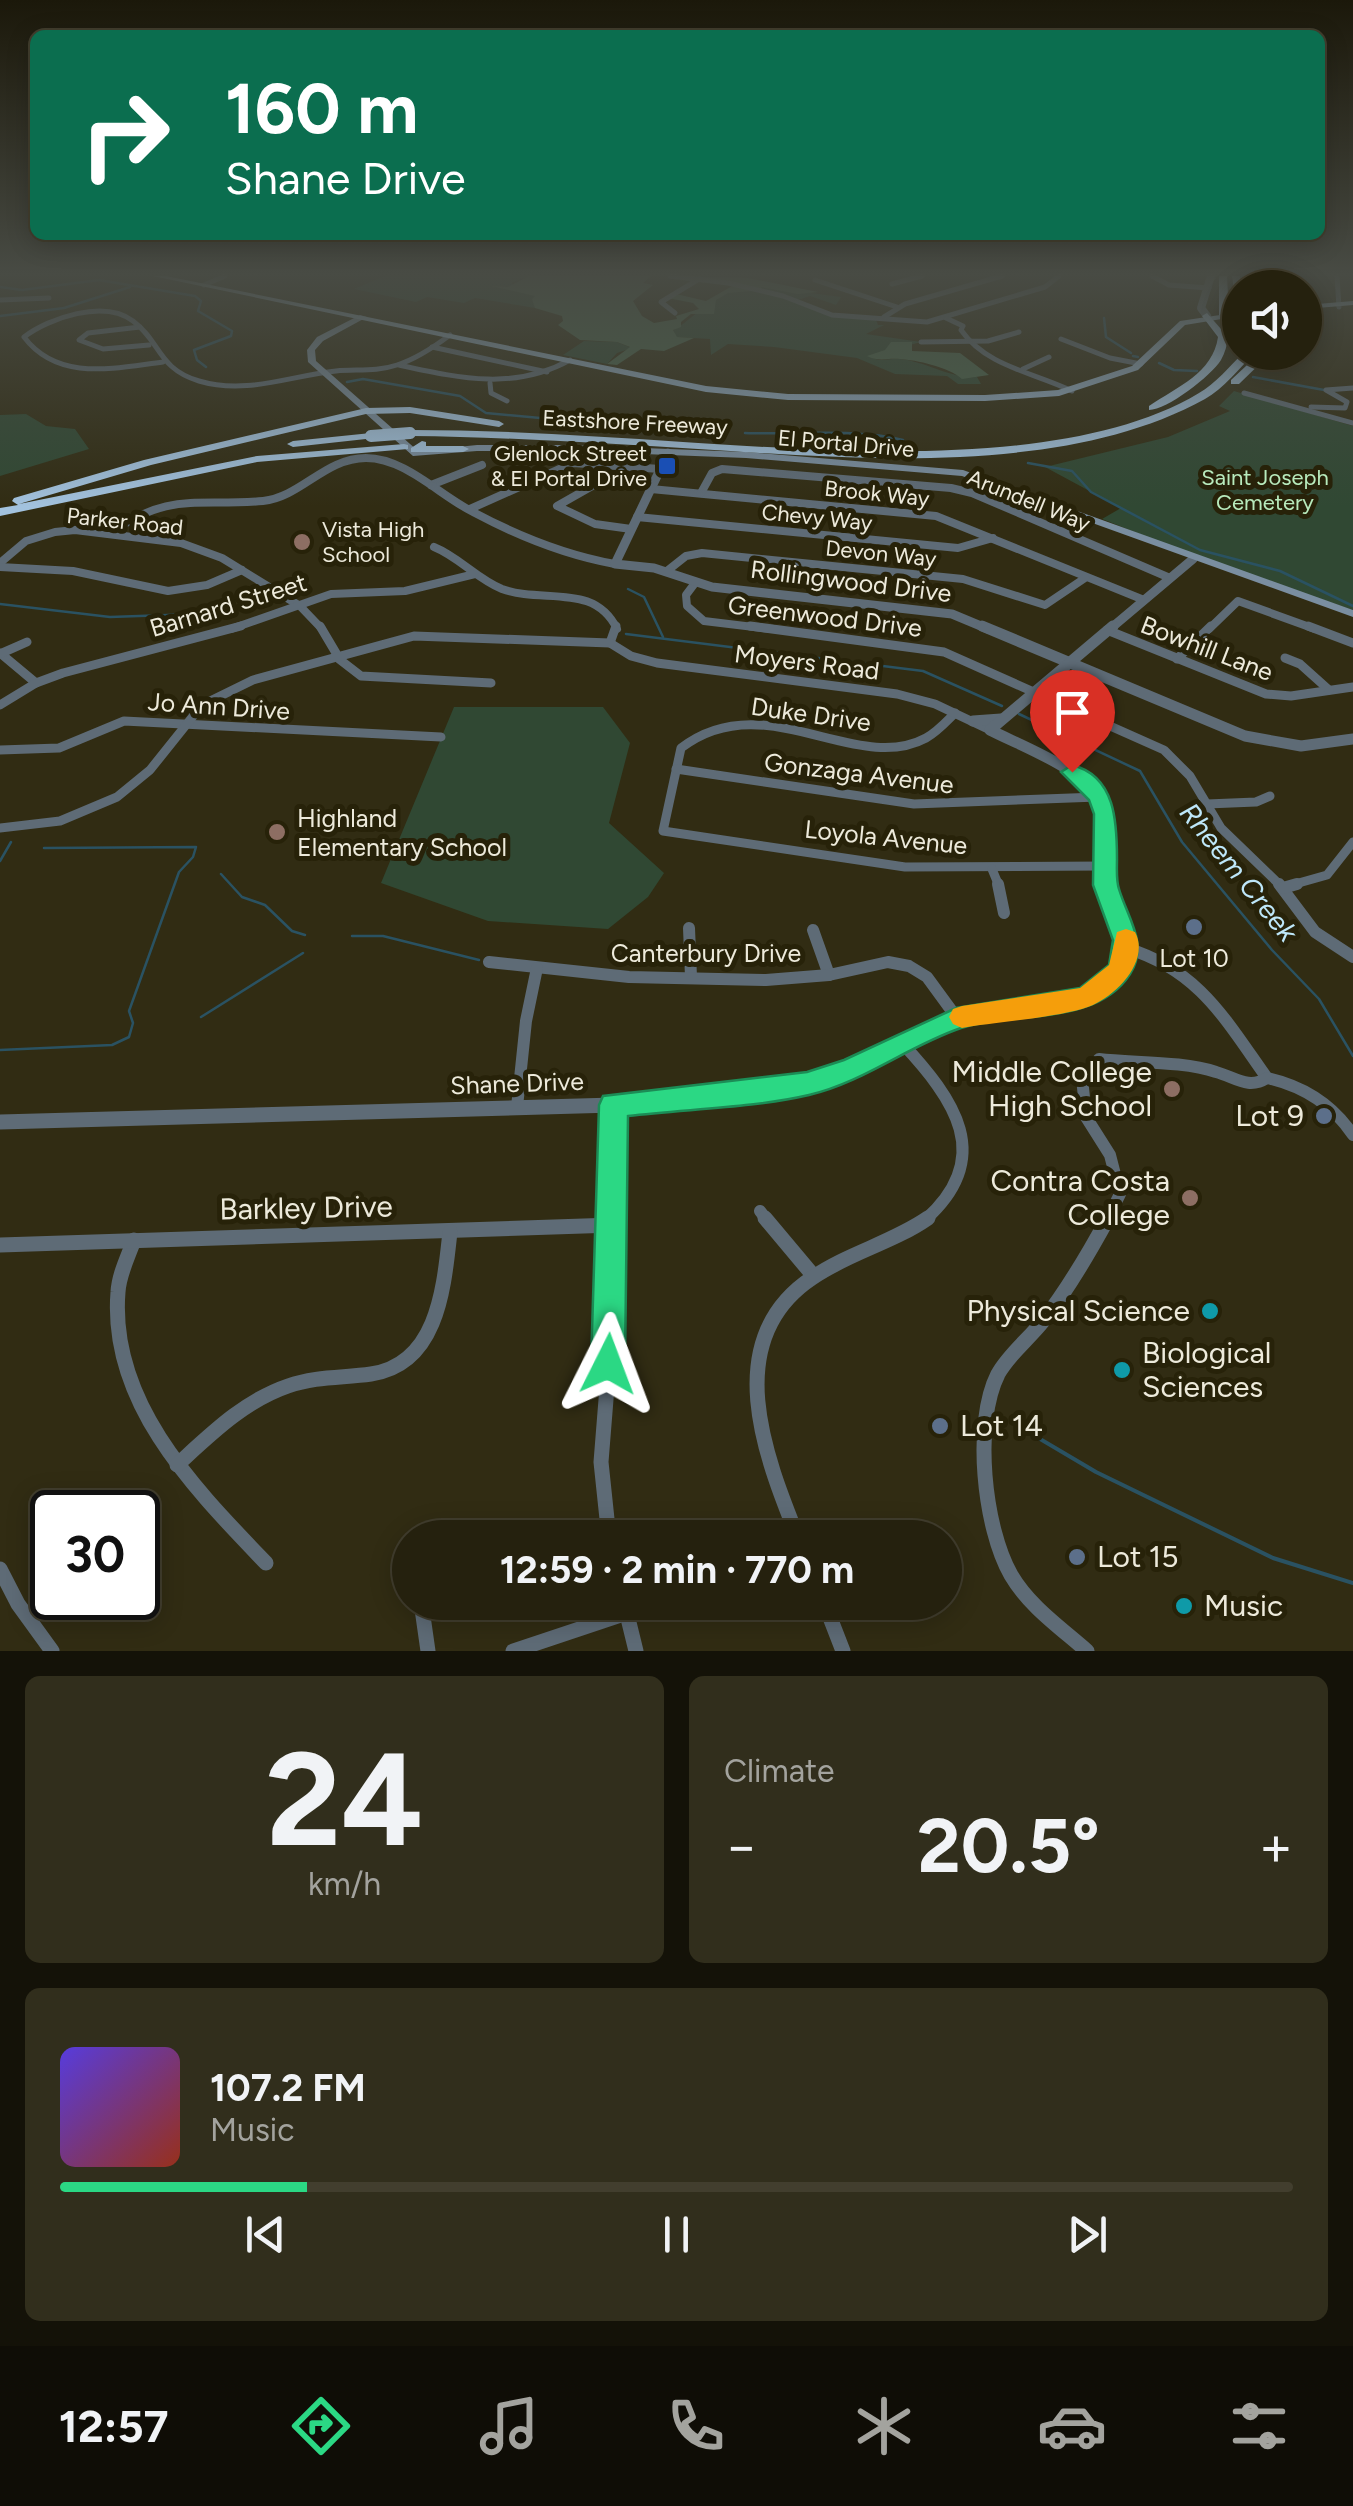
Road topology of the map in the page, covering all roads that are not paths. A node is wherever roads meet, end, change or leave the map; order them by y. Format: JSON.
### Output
{"nodes":[{"id":1,"x":39,"y":353,"type":"edge"},
{"id":2,"x":156,"y":353,"type":"edge"},
{"id":3,"x":311,"y":353,"type":"edge"},
{"id":4,"x":421,"y":353,"type":"edge"},
{"id":5,"x":460,"y":353,"type":"edge"},
{"id":6,"x":537,"y":353,"type":"edge"},
{"id":7,"x":982,"y":353,"type":"edge"},
{"id":8,"x":1097,"y":353,"type":"edge"},
{"id":9,"x":1151,"y":353,"type":"edge"},
{"id":10,"x":1219,"y":353,"type":"edge"},
{"id":11,"x":1049,"y":356,"type":"dead end"},
{"id":12,"x":570,"y":360,"type":"junction"},
{"id":13,"x":163,"y":362,"type":"junction"},
{"id":14,"x":1142,"y":363,"type":"junction"},
{"id":15,"x":399,"y":365,"type":"junction"},
{"id":16,"x":1222,"y":368,"type":"edge"},
{"id":17,"x":1022,"y":370,"type":"junction"},
{"id":18,"x":1234,"y":370,"type":"edge"},
{"id":19,"x":1248,"y":370,"type":"edge"},
{"id":20,"x":548,"y":372,"type":"junction"},
{"id":21,"x":324,"y":373,"type":"junction"},
{"id":22,"x":490,"y":383,"type":"junction"},
{"id":23,"x":1353,"y":388,"type":"edge"},
{"id":24,"x":1072,"y":391,"type":"junction"},
{"id":25,"x":1244,"y":392,"type":"dead end"},
{"id":26,"x":507,"y":401,"type":"dead end"},
{"id":27,"x":1194,"y":402,"type":"junction"},
{"id":28,"x":1298,"y":407,"type":"junction"},
{"id":29,"x":1153,"y":408,"type":"junction"},
{"id":30,"x":366,"y":411,"type":"junction"},
{"id":31,"x":1353,"y":423,"type":"edge"},
{"id":32,"x":369,"y":433,"type":"junction"},
{"id":33,"x":612,"y":438,"type":"junction"},
{"id":34,"x":422,"y":444,"type":"junction"},
{"id":35,"x":404,"y":446,"type":"junction"},
{"id":36,"x":463,"y":449,"type":"junction"},
{"id":37,"x":668,"y":454,"type":"junction"},
{"id":38,"x":482,"y":465,"type":"dead end"},
{"id":39,"x":609,"y":465,"type":"junction"},
{"id":40,"x":660,"y":470,"type":"junction"},
{"id":41,"x":431,"y":485,"type":"junction"},
{"id":42,"x":651,"y":489,"type":"junction"},
{"id":43,"x":701,"y":493,"type":"junction"},
{"id":44,"x":18,"y":501,"type":"junction"},
{"id":45,"x":470,"y":509,"type":"junction"},
{"id":46,"x":0,"y":510,"type":"edge"},
{"id":47,"x":637,"y":517,"type":"junction"},
{"id":48,"x":631,"y":529,"type":"junction"},
{"id":49,"x":111,"y":533,"type":"junction"},
{"id":50,"x":992,"y":538,"type":"junction"},
{"id":51,"x":434,"y":548,"type":"dead end"},
{"id":52,"x":1190,"y":561,"type":"junction"},
{"id":53,"x":615,"y":564,"type":"junction"},
{"id":54,"x":0,"y":565,"type":"edge"},
{"id":55,"x":242,"y":570,"type":"junction"},
{"id":56,"x":667,"y":571,"type":"junction"},
{"id":57,"x":476,"y":574,"type":"junction"},
{"id":58,"x":1085,"y":578,"type":"junction"},
{"id":59,"x":1170,"y":578,"type":"junction"},
{"id":60,"x":695,"y":583,"type":"junction"},
{"id":61,"x":1144,"y":600,"type":"junction"},
{"id":62,"x":300,"y":606,"type":"junction"},
{"id":63,"x":1353,"y":617,"type":"edge"},
{"id":64,"x":1107,"y":630,"type":"junction"},
{"id":65,"x":27,"y":642,"type":"dead end"},
{"id":66,"x":1353,"y":643,"type":"edge"},
{"id":67,"x":610,"y":645,"type":"junction"},
{"id":68,"x":0,"y":654,"type":"edge"},
{"id":69,"x":338,"y":656,"type":"junction"},
{"id":70,"x":1178,"y":658,"type":"junction"},
{"id":71,"x":1285,"y":658,"type":"dead end"},
{"id":72,"x":1070,"y":662,"type":"junction"},
{"id":73,"x":36,"y":683,"type":"junction"},
{"id":74,"x":490,"y":684,"type":"dead end"},
{"id":75,"x":1353,"y":687,"type":"edge"},
{"id":76,"x":1330,"y":690,"type":"junction"},
{"id":77,"x":1034,"y":692,"type":"junction"},
{"id":78,"x":0,"y":705,"type":"edge"},
{"id":79,"x":956,"y":713,"type":"junction"},
{"id":80,"x":1004,"y":718,"type":"junction"},
{"id":81,"x":973,"y":722,"type":"junction"},
{"id":82,"x":184,"y":724,"type":"junction"},
{"id":83,"x":990,"y":730,"type":"junction"},
{"id":84,"x":441,"y":737,"type":"dead end"},
{"id":85,"x":1353,"y":739,"type":"edge"},
{"id":86,"x":0,"y":750,"type":"edge"},
{"id":87,"x":676,"y":770,"type":"junction"},
{"id":88,"x":1098,"y":796,"type":"junction"},
{"id":89,"x":1270,"y":796,"type":"dead end"},
{"id":90,"x":1207,"y":804,"type":"junction"},
{"id":91,"x":0,"y":828,"type":"edge"},
{"id":92,"x":663,"y":831,"type":"joint"},
{"id":93,"x":1353,"y":842,"type":"edge"},
{"id":94,"x":1105,"y":866,"type":"junction"},
{"id":95,"x":992,"y":870,"type":"junction"},
{"id":96,"x":1283,"y":888,"type":"junction"},
{"id":97,"x":1004,"y":913,"type":"dead end"},
{"id":98,"x":689,"y":928,"type":"dead end"},
{"id":99,"x":813,"y":930,"type":"dead end"},
{"id":100,"x":1126,"y":948,"type":"junction"},
{"id":101,"x":1353,"y":957,"type":"edge"},
{"id":102,"x":489,"y":962,"type":"dead end"},
{"id":103,"x":537,"y":968,"type":"junction"},
{"id":104,"x":829,"y":974,"type":"junction"},
{"id":105,"x":691,"y":977,"type":"junction"},
{"id":106,"x":956,"y":1018,"type":"junction"},
{"id":107,"x":902,"y":1043,"type":"junction"},
{"id":108,"x":1266,"y":1078,"type":"junction"},
{"id":109,"x":614,"y":1105,"type":"junction"},
{"id":110,"x":517,"y":1107,"type":"junction"},
{"id":111,"x":0,"y":1122,"type":"edge"},
{"id":112,"x":1353,"y":1135,"type":"edge"},
{"id":113,"x":760,"y":1211,"type":"dead end"},
{"id":114,"x":614,"y":1225,"type":"junction"},
{"id":115,"x":450,"y":1232,"type":"junction"},
{"id":116,"x":134,"y":1240,"type":"junction"},
{"id":117,"x":0,"y":1245,"type":"edge"},
{"id":118,"x":812,"y":1274,"type":"junction"},
{"id":119,"x":177,"y":1465,"type":"junction"},
{"id":120,"x":606,"y":1520,"type":"edge"},
{"id":121,"x":791,"y":1520,"type":"edge"},
{"id":122,"x":266,"y":1564,"type":"dead end"},
{"id":123,"x":0,"y":1569,"type":"edge"},
{"id":124,"x":424,"y":1620,"type":"edge"},
{"id":125,"x":594,"y":1620,"type":"edge"},
{"id":126,"x":629,"y":1620,"type":"edge"},
{"id":127,"x":831,"y":1620,"type":"edge"},
{"id":128,"x":52,"y":1651,"type":"edge"},
{"id":129,"x":428,"y":1651,"type":"edge"},
{"id":130,"x":513,"y":1651,"type":"edge"},
{"id":131,"x":636,"y":1651,"type":"edge"},
{"id":132,"x":843,"y":1651,"type":"edge"},
{"id":133,"x":1087,"y":1651,"type":"edge"}],
"edges":[{"from":1,"to":13,"type":"street"},
{"from":2,"to":13,"type":"street"},
{"from":3,"to":21,"type":"main road"},
{"from":4,"to":15,"type":"street"},
{"from":5,"to":20,"type":"street"},
{"from":6,"to":12,"type":"main road"},
{"from":7,"to":17,"type":"street"},
{"from":8,"to":14,"type":"street"},
{"from":9,"to":14,"type":"main road"},
{"from":10,"to":29,"type":"highway"},
{"from":11,"to":17,"type":"street"},
{"from":12,"to":20,"type":"street"},
{"from":12,"to":24,"type":"main road"},
{"from":13,"to":21,"type":"street"},
{"from":14,"to":24,"type":"main road"},
{"from":15,"to":21,"type":"street"},
{"from":15,"to":22,"type":"street"},
{"from":16,"to":29,"type":"highway","name":"Eastshore Freeway"},
{"from":17,"to":24,"type":"street"},
{"from":18,"to":27,"type":"highway","name":"Eastshore Freeway"},
{"from":19,"to":27,"type":"highway"},
{"from":20,"to":22,"type":"street"},
{"from":21,"to":30,"type":"main road"},
{"from":22,"to":26,"type":"street"},
{"from":23,"to":28,"type":"street"},
{"from":25,"to":28,"type":"street"},
{"from":27,"to":33,"type":"highway","name":"Eastshore Freeway"},
{"from":28,"to":31,"type":"street"},
{"from":29,"to":33,"type":"highway","name":"Eastshore Freeway"},
{"from":30,"to":33,"type":"highway"},
{"from":30,"to":35,"type":"main road"},
{"from":30,"to":44,"type":"highway"},
{"from":32,"to":33,"type":"highway","name":"Eastshore Freeway","bridge":true},
{"from":32,"to":44,"type":"highway","name":"Eastshore Freeway"},
{"from":32,"to":46,"type":"highway","name":"Eastshore Freeway"},
{"from":33,"to":34,"type":"highway"},
{"from":34,"to":35,"type":"highway"},
{"from":34,"to":36,"type":"highway"},
{"from":35,"to":36,"type":"main road","name":"El Portal Drive"},
{"from":35,"to":46,"type":"highway"},
{"from":36,"to":37,"type":"main road","name":"El Portal Drive"},
{"from":37,"to":40,"type":"street"},
{"from":37,"to":52,"type":"main road","name":"El Portal Drive"},
{"from":38,"to":41,"type":"street"},
{"from":39,"to":40,"type":"street"},
{"from":39,"to":45,"type":"street"},
{"from":39,"to":48,"type":"street"},
{"from":40,"to":42,"type":"street"},
{"from":41,"to":45,"type":"street","name":"Rollingwood Drive"},
{"from":41,"to":49,"type":"street","name":"Rollingwood Drive"},
{"from":42,"to":43,"type":"street","name":"Brook Way"},
{"from":42,"to":47,"type":"street"},
{"from":43,"to":50,"type":"street","name":"Brook Way"},
{"from":43,"to":59,"type":"street","name":"Arundell Way"},
{"from":44,"to":46,"type":"highway","name":"Eastshore Freeway"},
{"from":45,"to":53,"type":"street","name":"Rollingwood Drive"},
{"from":47,"to":48,"type":"street"},
{"from":47,"to":50,"type":"street","name":"Chevy Way"},
{"from":48,"to":53,"type":"street"},
{"from":49,"to":54,"type":"street","name":"Parker Road"},
{"from":49,"to":55,"type":"street","name":"Parker Road"},
{"from":50,"to":58,"type":"street","name":"Brook Way"},
{"from":51,"to":57,"type":"street"},
{"from":52,"to":59,"type":"street"},
{"from":52,"to":63,"type":"main road","name":"El Portal Drive"},
{"from":53,"to":56,"type":"street","name":"Rollingwood Drive"},
{"from":54,"to":55,"type":"street"},
{"from":55,"to":62,"type":"street","name":"Parker Road"},
{"from":56,"to":58,"type":"street","name":"Devon Way"},
{"from":56,"to":60,"type":"street","name":"Rollingwood Drive"},
{"from":57,"to":62,"type":"street","name":"Barnard Street"},
{"from":57,"to":67,"type":"street"},
{"from":58,"to":61,"type":"street","name":"Brook Way"},
{"from":59,"to":61,"type":"street"},
{"from":60,"to":72,"type":"street","name":"Rollingwood Drive"},
{"from":60,"to":77,"type":"street","name":"Greenwood Drive"},
{"from":61,"to":64,"type":"street"},
{"from":62,"to":69,"type":"street","name":"Parker Road"},
{"from":62,"to":73,"type":"street","name":"Barnard Street"},
{"from":64,"to":70,"type":"street","name":"Bowhill Lane"},
{"from":64,"to":72,"type":"street"},
{"from":65,"to":68,"type":"street"},
{"from":66,"to":70,"type":"street"},
{"from":67,"to":69,"type":"street","name":"Moyers Road"},
{"from":67,"to":79,"type":"street","name":"Moyers Road"},
{"from":68,"to":73,"type":"street"},
{"from":69,"to":74,"type":"street"},
{"from":69,"to":82,"type":"street","name":"Moyers Road"},
{"from":70,"to":76,"type":"street","name":"Bowhill Lane"},
{"from":71,"to":76,"type":"street"},
{"from":72,"to":77,"type":"street"},
{"from":72,"to":85,"type":"street","name":"Rollingwood Drive"},
{"from":73,"to":78,"type":"street","name":"Barnard Street"},
{"from":75,"to":76,"type":"street","name":"Bowhill Lane"},
{"from":77,"to":80,"type":"street"},
{"from":77,"to":90,"type":"street","name":"Greenwood Drive"},
{"from":79,"to":81,"type":"street","name":"Moyers Road"},
{"from":79,"to":87,"type":"street","name":"Duke Drive"},
{"from":80,"to":81,"type":"street"},
{"from":80,"to":83,"type":"street"},
{"from":81,"to":83,"type":"street","name":"Moyers Road"},
{"from":82,"to":84,"type":"street","name":"Jo Ann Drive"},
{"from":82,"to":86,"type":"street","name":"Jo Ann Drive"},
{"from":82,"to":91,"type":"street","name":"Moyers Road"},
{"from":83,"to":88,"type":"street"},
{"from":87,"to":88,"type":"street","name":"Gonzaga Avenue"},
{"from":87,"to":92,"type":"street","name":"Duke Drive"},
{"from":88,"to":94,"type":"street"},
{"from":89,"to":90,"type":"street"},
{"from":90,"to":96,"type":"street","name":"Greenwood Drive"},
{"from":92,"to":95,"type":"street","name":"Loyola Avenue"},
{"from":93,"to":96,"type":"street"},
{"from":94,"to":95,"type":"street","name":"Loyola Avenue"},
{"from":94,"to":100,"type":"street"},
{"from":95,"to":97,"type":"street"},
{"from":96,"to":101,"type":"street","name":"Greenwood Drive"},
{"from":98,"to":105,"type":"street"},
{"from":99,"to":104,"type":"street"},
{"from":100,"to":106,"type":"street","name":"Shane Drive"},
{"from":100,"to":108,"type":"street"},
{"from":102,"to":103,"type":"street","name":"Canterbury Drive"},
{"from":103,"to":105,"type":"street","name":"Canterbury Drive"},
{"from":103,"to":110,"type":"street"},
{"from":104,"to":105,"type":"street","name":"Canterbury Drive"},
{"from":104,"to":106,"type":"street","name":"Canterbury Drive"},
{"from":106,"to":107,"type":"street","name":"Shane Drive"},
{"from":107,"to":109,"type":"street","name":"Shane Drive"},
{"from":107,"to":118,"type":"street"},
{"from":108,"to":112,"type":"street"},
{"from":108,"to":133,"type":"street"},
{"from":109,"to":110,"type":"street","name":"Shane Drive"},
{"from":109,"to":114,"type":"street"},
{"from":110,"to":111,"type":"street","name":"Shane Drive"},
{"from":113,"to":118,"type":"street"},
{"from":114,"to":115,"type":"street","name":"Barkley Drive"},
{"from":114,"to":120,"type":"street"},
{"from":115,"to":116,"type":"street","name":"Barkley Drive"},
{"from":115,"to":119,"type":"street"},
{"from":116,"to":117,"type":"street","name":"Barkley Drive"},
{"from":116,"to":119,"type":"street"},
{"from":118,"to":121,"type":"street"},
{"from":119,"to":122,"type":"street"},
{"from":123,"to":128,"type":"street"},
{"from":124,"to":129,"type":"street"},
{"from":125,"to":130,"type":"street"},
{"from":126,"to":131,"type":"street"},
{"from":127,"to":132,"type":"street"}]}
